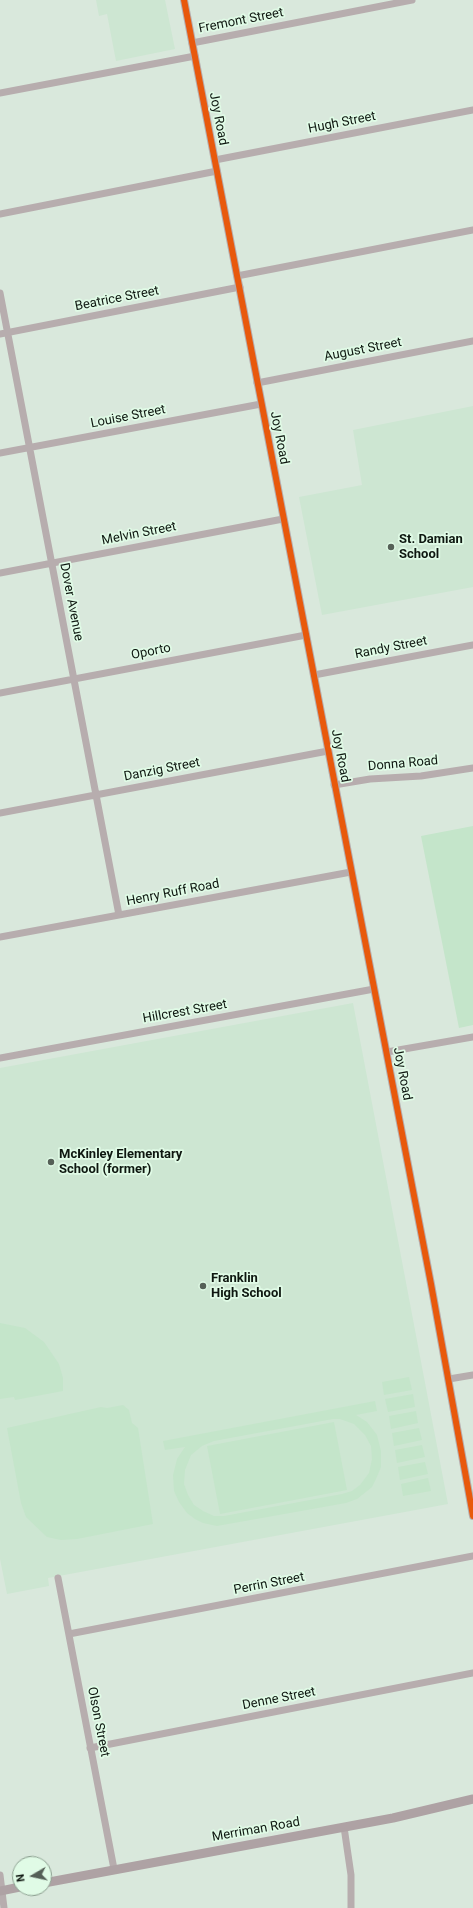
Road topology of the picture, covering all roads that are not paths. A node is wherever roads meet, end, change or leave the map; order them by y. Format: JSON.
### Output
{"nodes":[{"id":1,"x":184,"y":0,"type":"edge"},
{"id":2,"x":412,"y":0,"type":"edge"},
{"id":3,"x":192,"y":43,"type":"junction"},
{"id":4,"x":195,"y":56,"type":"junction"},
{"id":5,"x":0,"y":93,"type":"edge"},
{"id":6,"x":473,"y":110,"type":"edge"},
{"id":7,"x":215,"y":160,"type":"junction"},
{"id":8,"x":217,"y":171,"type":"junction"},
{"id":9,"x":0,"y":214,"type":"edge"},
{"id":10,"x":473,"y":230,"type":"edge"},
{"id":11,"x":237,"y":276,"type":"junction"},
{"id":12,"x":240,"y":287,"type":"junction"},
{"id":13,"x":0,"y":293,"type":"edge"},
{"id":14,"x":4,"y":333,"type":"edge"},
{"id":15,"x":473,"y":341,"type":"edge"},
{"id":16,"x":257,"y":383,"type":"junction"},
{"id":17,"x":261,"y":404,"type":"junction"},
{"id":18,"x":30,"y":448,"type":"junction"},
{"id":19,"x":0,"y":453,"type":"edge"},
{"id":20,"x":283,"y":519,"type":"junction"},
{"id":21,"x":52,"y":563,"type":"junction"},
{"id":22,"x":0,"y":573,"type":"edge"},
{"id":23,"x":306,"y":636,"type":"junction"},
{"id":24,"x":473,"y":645,"type":"edge"},
{"id":25,"x":314,"y":675,"type":"junction"},
{"id":26,"x":74,"y":679,"type":"junction"},
{"id":27,"x":0,"y":693,"type":"edge"},
{"id":28,"x":328,"y":751,"type":"junction"},
{"id":29,"x":473,"y":768,"type":"edge"},
{"id":30,"x":334,"y":785,"type":"junction"},
{"id":31,"x":96,"y":795,"type":"junction"},
{"id":32,"x":0,"y":813,"type":"edge"},
{"id":33,"x":351,"y":872,"type":"junction"},
{"id":34,"x":120,"y":915,"type":"junction"},
{"id":35,"x":0,"y":938,"type":"edge"},
{"id":36,"x":374,"y":989,"type":"junction"},
{"id":37,"x":473,"y":1037,"type":"edge"},
{"id":38,"x":387,"y":1052,"type":"junction"},
{"id":39,"x":0,"y":1058,"type":"edge"},
{"id":40,"x":473,"y":1375,"type":"edge"},
{"id":41,"x":449,"y":1379,"type":"junction"},
{"id":42,"x":473,"y":1516,"type":"edge"},
{"id":43,"x":473,"y":1556,"type":"edge"},
{"id":44,"x":58,"y":1578,"type":"dead end"},
{"id":45,"x":69,"y":1634,"type":"junction"},
{"id":46,"x":473,"y":1673,"type":"edge"},
{"id":47,"x":90,"y":1748,"type":"junction"},
{"id":48,"x":473,"y":1799,"type":"edge"},
{"id":49,"x":344,"y":1827,"type":"junction"},
{"id":50,"x":114,"y":1870,"type":"junction"},
{"id":51,"x":0,"y":1875,"type":"edge"},
{"id":52,"x":52,"y":1882,"type":"edge"},
{"id":53,"x":12,"y":1889,"type":"edge"},
{"id":54,"x":1,"y":1891,"type":"edge"},
{"id":55,"x":4,"y":1908,"type":"edge"},
{"id":56,"x":351,"y":1908,"type":"edge"}],
"edges":[{"from":1,"to":3,"type":"street","name":"Joy Road"},
{"from":2,"to":3,"type":"street","name":"Fremont Street"},
{"from":3,"to":4,"type":"street","name":"Joy Road"},
{"from":4,"to":5,"type":"street"},
{"from":4,"to":7,"type":"street","name":"Joy Road"},
{"from":6,"to":7,"type":"street","name":"Hugh Street"},
{"from":7,"to":8,"type":"street","name":"Joy Road"},
{"from":8,"to":9,"type":"street"},
{"from":8,"to":11,"type":"street","name":"Joy Road"},
{"from":10,"to":11,"type":"street"},
{"from":11,"to":12,"type":"street","name":"Joy Road"},
{"from":12,"to":14,"type":"street","name":"Beatrice Street"},
{"from":12,"to":16,"type":"street","name":"Joy Road"},
{"from":13,"to":14,"type":"street","name":"Dover Avenue"},
{"from":14,"to":18,"type":"street","name":"Dover Avenue"},
{"from":15,"to":16,"type":"street","name":"August Street"},
{"from":16,"to":17,"type":"street","name":"Joy Road"},
{"from":17,"to":18,"type":"street","name":"Louise Street"},
{"from":17,"to":20,"type":"street","name":"Joy Road"},
{"from":18,"to":19,"type":"street","name":"Louise Street"},
{"from":18,"to":21,"type":"street","name":"Dover Avenue"},
{"from":20,"to":21,"type":"street","name":"Melvin Street"},
{"from":20,"to":23,"type":"street","name":"Joy Road"},
{"from":21,"to":22,"type":"street","name":"Melvin Street"},
{"from":21,"to":26,"type":"street","name":"Dover Avenue"},
{"from":23,"to":25,"type":"street","name":"Joy Road"},
{"from":23,"to":26,"type":"street","name":"Oporto"},
{"from":24,"to":25,"type":"street","name":"Randy Street"},
{"from":25,"to":28,"type":"street","name":"Joy Road"},
{"from":26,"to":27,"type":"street","name":"Oporto"},
{"from":26,"to":31,"type":"street","name":"Dover Avenue"},
{"from":28,"to":30,"type":"street","name":"Joy Road"},
{"from":28,"to":31,"type":"street","name":"Danzig Street"},
{"from":29,"to":30,"type":"street","name":"Donna Road"},
{"from":30,"to":33,"type":"street","name":"Joy Road"},
{"from":31,"to":32,"type":"street","name":"Danzig Street"},
{"from":31,"to":34,"type":"street","name":"Dover Avenue"},
{"from":33,"to":34,"type":"street","name":"Henry Ruff Road"},
{"from":33,"to":36,"type":"street","name":"Joy Road"},
{"from":34,"to":35,"type":"street","name":"Henry Ruff Road"},
{"from":36,"to":38,"type":"street","name":"Joy Road"},
{"from":36,"to":39,"type":"street","name":"Hillcrest Street"},
{"from":37,"to":38,"type":"street"},
{"from":38,"to":41,"type":"street","name":"Joy Road"},
{"from":40,"to":41,"type":"street"},
{"from":41,"to":42,"type":"street","name":"Joy Road"},
{"from":43,"to":45,"type":"street","name":"Perrin Street"},
{"from":44,"to":45,"type":"street","name":"Olson Street"},
{"from":45,"to":47,"type":"street","name":"Olson Street"},
{"from":46,"to":47,"type":"street","name":"Denne Street"},
{"from":47,"to":50,"type":"street","name":"Olson Street"},
{"from":48,"to":49,"type":"main road","name":"Merriman Road"},
{"from":49,"to":50,"type":"main road","name":"Merriman Road"},
{"from":49,"to":56,"type":"street"},
{"from":50,"to":52,"type":"main road","name":"Merriman Road"},
{"from":51,"to":54,"type":"street"},
{"from":53,"to":54,"type":"main road"},
{"from":54,"to":55,"type":"street"}]}
